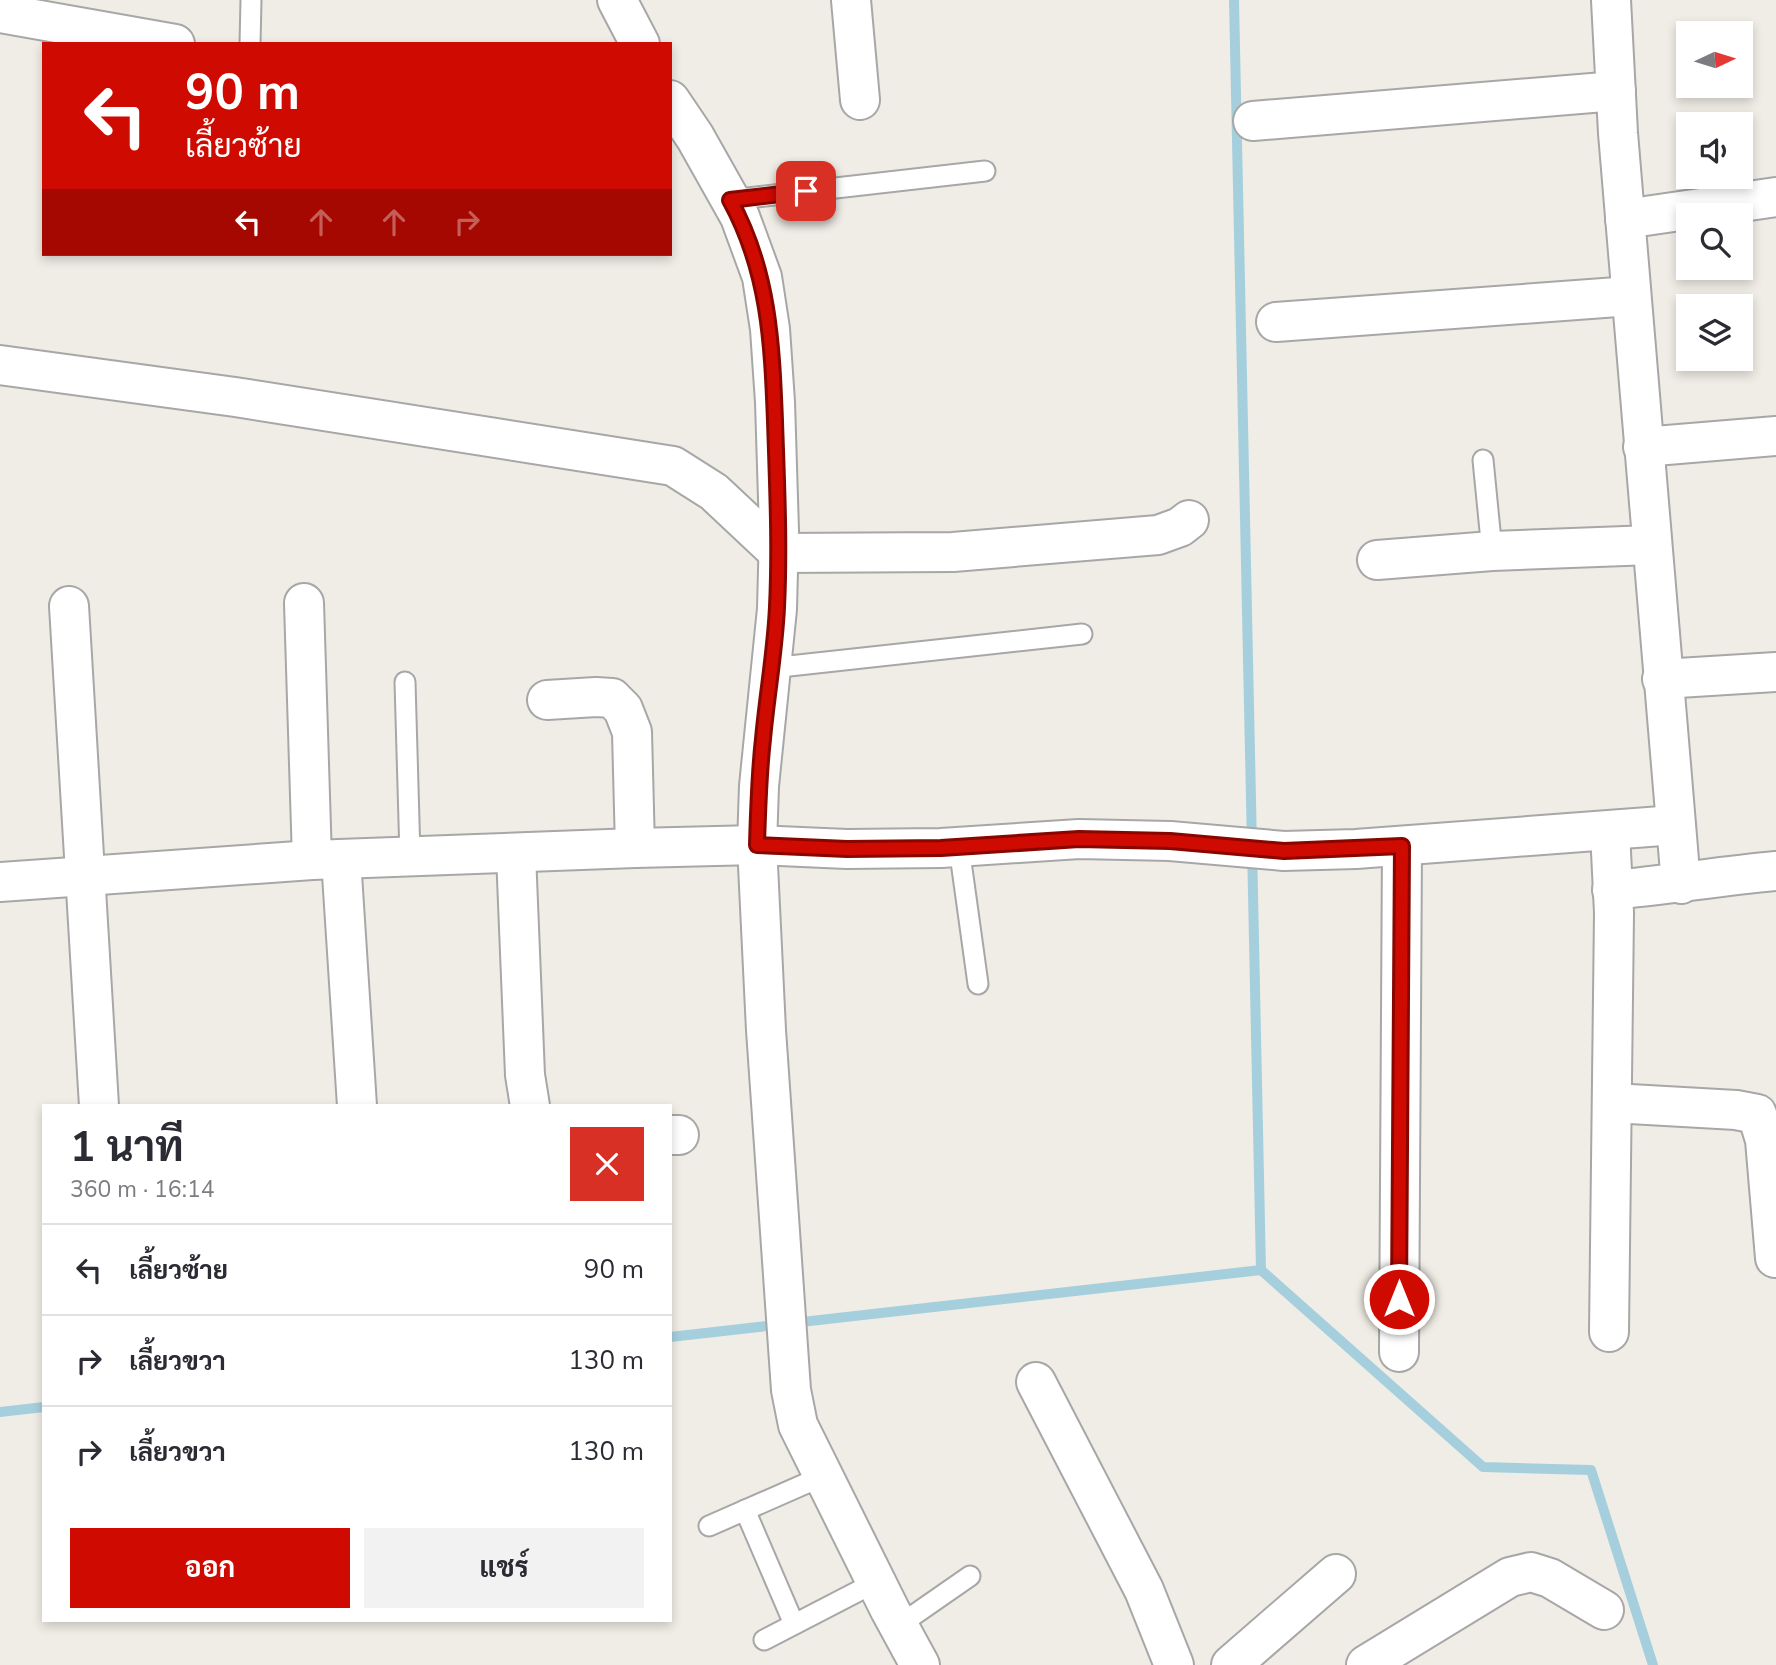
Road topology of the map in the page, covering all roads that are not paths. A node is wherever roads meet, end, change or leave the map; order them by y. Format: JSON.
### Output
{"nodes":[{"id":1,"x":251,"y":0,"type":"edge"},
{"id":2,"x":617,"y":0,"type":"edge"},
{"id":3,"x":851,"y":0,"type":"edge"},
{"id":4,"x":1611,"y":0,"type":"edge"},
{"id":5,"x":0,"y":13,"type":"edge"},
{"id":6,"x":156,"y":42,"type":"edge"},
{"id":7,"x":250,"y":42,"type":"edge"},
{"id":8,"x":639,"y":42,"type":"edge"},
{"id":9,"x":1616,"y":91,"type":"junction"},
{"id":10,"x":860,"y":100,"type":"dead end"},
{"id":11,"x":672,"y":103,"type":"edge"},
{"id":12,"x":1253,"y":121,"type":"dead end"},
{"id":13,"x":985,"y":171,"type":"dead end"},
{"id":14,"x":1776,"y":197,"type":"edge"},
{"id":15,"x":730,"y":200,"type":"junction"},
{"id":16,"x":1625,"y":219,"type":"junction"},
{"id":17,"x":1631,"y":296,"type":"junction"},
{"id":18,"x":1276,"y":322,"type":"dead end"},
{"id":19,"x":0,"y":365,"type":"edge"},
{"id":20,"x":1776,"y":436,"type":"edge"},
{"id":21,"x":1643,"y":447,"type":"junction"},
{"id":22,"x":1483,"y":460,"type":"dead end"},
{"id":23,"x":1189,"y":520,"type":"dead end"},
{"id":24,"x":1652,"y":545,"type":"junction"},
{"id":25,"x":1492,"y":551,"type":"junction"},
{"id":26,"x":779,"y":553,"type":"junction"},
{"id":27,"x":1377,"y":560,"type":"dead end"},
{"id":28,"x":304,"y":603,"type":"dead end"},
{"id":29,"x":69,"y":606,"type":"dead end"},
{"id":30,"x":1082,"y":634,"type":"dead end"},
{"id":31,"x":771,"y":668,"type":"junction"},
{"id":32,"x":1776,"y":672,"type":"edge"},
{"id":33,"x":1662,"y":679,"type":"junction"},
{"id":34,"x":405,"y":682,"type":"dead end"},
{"id":35,"x":547,"y":700,"type":"dead end"},
{"id":36,"x":1675,"y":825,"type":"junction"},
{"id":37,"x":1610,"y":831,"type":"junction"},
{"id":38,"x":757,"y":845,"type":"junction"},
{"id":39,"x":1402,"y":846,"type":"junction"},
{"id":40,"x":960,"y":847,"type":"junction"},
{"id":41,"x":635,"y":848,"type":"junction"},
{"id":42,"x":516,"y":854,"type":"junction"},
{"id":43,"x":410,"y":856,"type":"junction"},
{"id":44,"x":327,"y":860,"type":"junction"},
{"id":45,"x":1776,"y":871,"type":"edge"},
{"id":46,"x":86,"y":876,"type":"junction"},
{"id":47,"x":0,"y":882,"type":"edge"},
{"id":48,"x":1681,"y":884,"type":"junction"},
{"id":49,"x":1612,"y":890,"type":"junction"},
{"id":50,"x":978,"y":984,"type":"dead end"},
{"id":51,"x":1612,"y":1103,"type":"junction"},
{"id":52,"x":99,"y":1104,"type":"edge"},
{"id":53,"x":356,"y":1104,"type":"edge"},
{"id":54,"x":530,"y":1104,"type":"edge"},
{"id":55,"x":1774,"y":1258,"type":"edge"},
{"id":56,"x":1609,"y":1332,"type":"dead end"},
{"id":57,"x":1399,"y":1352,"type":"dead end"},
{"id":58,"x":1036,"y":1382,"type":"dead end"},
{"id":59,"x":823,"y":1476,"type":"junction"},
{"id":60,"x":745,"y":1510,"type":"junction"},
{"id":61,"x":709,"y":1526,"type":"dead end"},
{"id":62,"x":1336,"y":1574,"type":"dead end"},
{"id":63,"x":970,"y":1576,"type":"dead end"},
{"id":64,"x":876,"y":1582,"type":"junction"},
{"id":65,"x":1604,"y":1610,"type":"dead end"},
{"id":66,"x":794,"y":1624,"type":"junction"},
{"id":67,"x":898,"y":1626,"type":"junction"},
{"id":68,"x":764,"y":1640,"type":"dead end"},
{"id":69,"x":920,"y":1665,"type":"edge"},
{"id":70,"x":1174,"y":1665,"type":"edge"},
{"id":71,"x":1231,"y":1665,"type":"edge"},
{"id":72,"x":1366,"y":1665,"type":"edge"}],
"edges":[{"from":1,"to":7,"type":"lane"},
{"from":2,"to":8,"type":"street"},
{"from":3,"to":10,"type":"street"},
{"from":4,"to":9,"type":"street"},
{"from":5,"to":6,"type":"street"},
{"from":9,"to":12,"type":"street"},
{"from":9,"to":16,"type":"street"},
{"from":11,"to":15,"type":"street"},
{"from":13,"to":15,"type":"lane"},
{"from":14,"to":16,"type":"street"},
{"from":15,"to":26,"type":"street"},
{"from":16,"to":17,"type":"street"},
{"from":17,"to":18,"type":"street"},
{"from":17,"to":21,"type":"street"},
{"from":19,"to":26,"type":"street"},
{"from":20,"to":21,"type":"street"},
{"from":21,"to":24,"type":"street"},
{"from":22,"to":25,"type":"lane"},
{"from":23,"to":26,"type":"street"},
{"from":24,"to":25,"type":"street"},
{"from":24,"to":33,"type":"street"},
{"from":25,"to":27,"type":"street"},
{"from":26,"to":31,"type":"street"},
{"from":28,"to":44,"type":"street"},
{"from":29,"to":46,"type":"street"},
{"from":30,"to":31,"type":"lane"},
{"from":31,"to":38,"type":"street"},
{"from":32,"to":33,"type":"street"},
{"from":33,"to":36,"type":"street"},
{"from":34,"to":43,"type":"lane"},
{"from":35,"to":41,"type":"street"},
{"from":36,"to":37,"type":"street"},
{"from":36,"to":48,"type":"street"},
{"from":37,"to":39,"type":"street"},
{"from":37,"to":49,"type":"street"},
{"from":38,"to":40,"type":"street"},
{"from":38,"to":41,"type":"street"},
{"from":38,"to":59,"type":"street"},
{"from":39,"to":40,"type":"street"},
{"from":39,"to":57,"type":"street"},
{"from":40,"to":50,"type":"lane"},
{"from":41,"to":42,"type":"street"},
{"from":42,"to":43,"type":"street"},
{"from":42,"to":54,"type":"street"},
{"from":43,"to":44,"type":"street"},
{"from":44,"to":46,"type":"street"},
{"from":44,"to":53,"type":"street"},
{"from":45,"to":48,"type":"street"},
{"from":46,"to":47,"type":"street"},
{"from":46,"to":52,"type":"street"},
{"from":48,"to":49,"type":"street"},
{"from":49,"to":51,"type":"street"},
{"from":51,"to":55,"type":"street"},
{"from":51,"to":56,"type":"street"},
{"from":58,"to":70,"type":"street"},
{"from":59,"to":60,"type":"lane"},
{"from":59,"to":64,"type":"street"},
{"from":60,"to":61,"type":"lane"},
{"from":60,"to":66,"type":"lane"},
{"from":62,"to":71,"type":"street"},
{"from":63,"to":67,"type":"lane"},
{"from":64,"to":66,"type":"lane"},
{"from":64,"to":67,"type":"street"},
{"from":65,"to":72,"type":"street"},
{"from":66,"to":68,"type":"lane"},
{"from":67,"to":69,"type":"street"}]}
